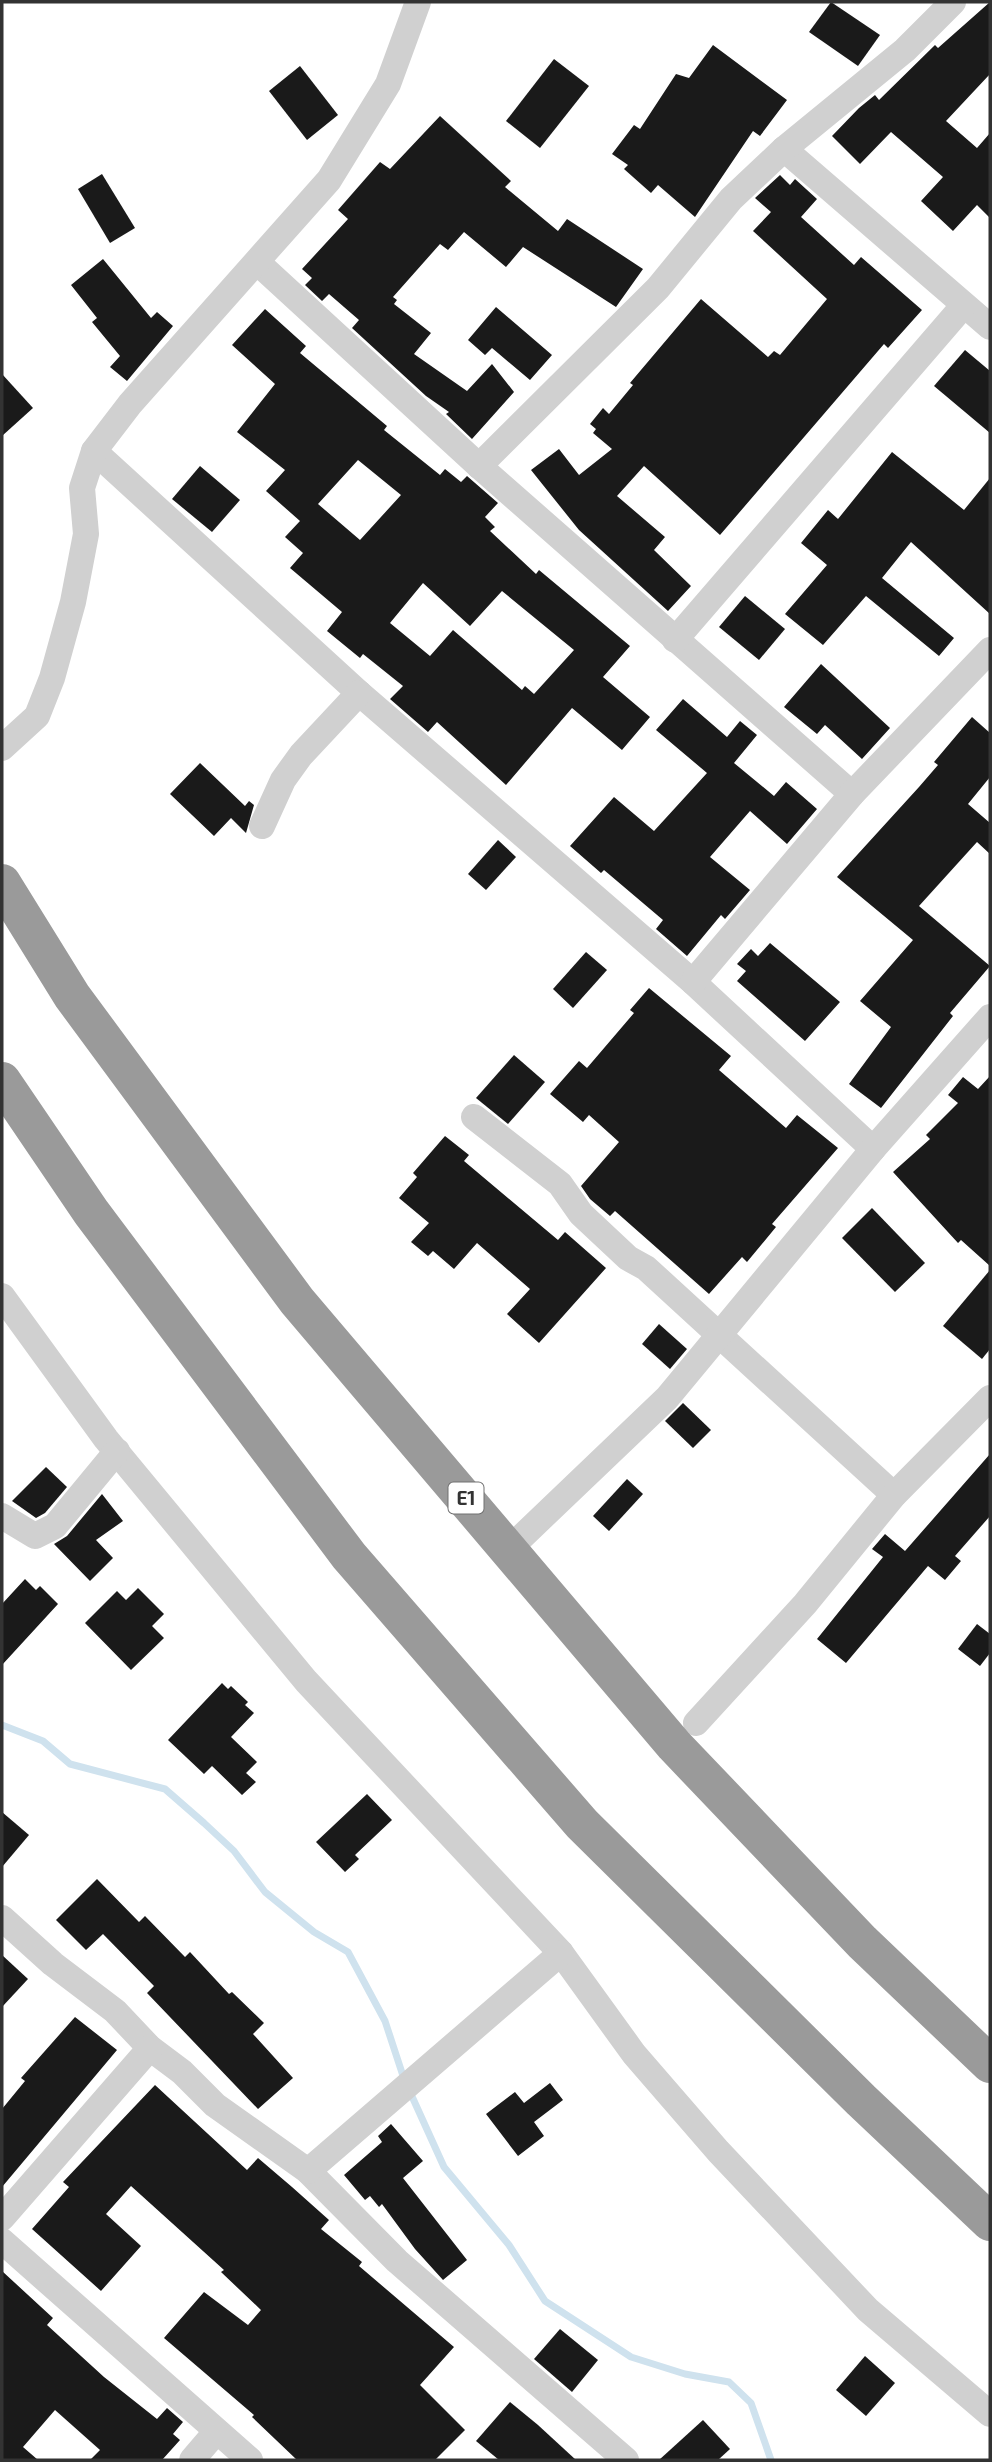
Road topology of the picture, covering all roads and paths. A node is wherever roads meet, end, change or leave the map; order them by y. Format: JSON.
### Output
{"nodes":[{"id":1,"x":418,"y":2,"type":"edge"},
{"id":2,"x":953,"y":2,"type":"edge"},
{"id":3,"x":784,"y":149,"type":"junction"},
{"id":4,"x":257,"y":262,"type":"junction"},
{"id":5,"x":964,"y":305,"type":"junction"},
{"id":6,"x":990,"y":327,"type":"edge"},
{"id":7,"x":94,"y":451,"type":"junction"},
{"id":8,"x":479,"y":466,"type":"junction"},
{"id":9,"x":676,"y":640,"type":"junction"},
{"id":10,"x":990,"y":650,"type":"edge"},
{"id":11,"x":359,"y":693,"type":"junction"},
{"id":12,"x":2,"y":748,"type":"edge"},
{"id":13,"x":852,"y":794,"type":"junction"},
{"id":14,"x":262,"y":826,"type":"dead end"},
{"id":15,"x":2,"y":883,"type":"edge"},
{"id":16,"x":693,"y":982,"type":"junction"},
{"id":17,"x":990,"y":1017,"type":"edge"},
{"id":18,"x":2,"y":1082,"type":"edge"},
{"id":19,"x":474,"y":1117,"type":"dead end"},
{"id":20,"x":873,"y":1149,"type":"junction"},
{"id":21,"x":2,"y":1296,"type":"edge"},
{"id":22,"x":719,"y":1338,"type":"junction"},
{"id":23,"x":990,"y":1398,"type":"edge"},
{"id":24,"x":117,"y":1451,"type":"junction"},
{"id":25,"x":894,"y":1495,"type":"junction"},
{"id":26,"x":2,"y":1516,"type":"edge"},
{"id":27,"x":509,"y":1549,"type":"junction"},
{"id":28,"x":696,"y":1723,"type":"dead end"},
{"id":29,"x":2,"y":1917,"type":"edge"},
{"id":30,"x":561,"y":1954,"type":"junction"},
{"id":31,"x":150,"y":2048,"type":"junction"},
{"id":32,"x":990,"y":2064,"type":"edge"},
{"id":33,"x":308,"y":2171,"type":"junction"},
{"id":34,"x":2,"y":2218,"type":"edge"},
{"id":35,"x":990,"y":2222,"type":"edge"},
{"id":36,"x":2,"y":2241,"type":"edge"},
{"id":37,"x":990,"y":2414,"type":"edge"},
{"id":38,"x":216,"y":2432,"type":"junction"},
{"id":39,"x":192,"y":2460,"type":"edge"},
{"id":40,"x":250,"y":2460,"type":"edge"},
{"id":41,"x":626,"y":2460,"type":"edge"}],
"edges":[{"from":1,"to":4,"type":"street"},
{"from":2,"to":3,"type":"street"},
{"from":3,"to":5,"type":"street"},
{"from":3,"to":8,"type":"street"},
{"from":4,"to":7,"type":"street"},
{"from":4,"to":8,"type":"street"},
{"from":5,"to":6,"type":"street"},
{"from":5,"to":9,"type":"street"},
{"from":7,"to":11,"type":"street"},
{"from":7,"to":12,"type":"street"},
{"from":8,"to":9,"type":"street"},
{"from":9,"to":13,"type":"street"},
{"from":10,"to":13,"type":"street"},
{"from":11,"to":14,"type":"street"},
{"from":11,"to":16,"type":"street"},
{"from":13,"to":16,"type":"street"},
{"from":15,"to":27,"type":"highway","number":"E1"},
{"from":16,"to":20,"type":"street"},
{"from":17,"to":20,"type":"street"},
{"from":18,"to":35,"type":"highway"},
{"from":19,"to":22,"type":"street"},
{"from":20,"to":22,"type":"street"},
{"from":21,"to":24,"type":"street"},
{"from":22,"to":25,"type":"street"},
{"from":22,"to":27,"type":"street"},
{"from":23,"to":25,"type":"street"},
{"from":24,"to":26,"type":"street"},
{"from":24,"to":30,"type":"street"},
{"from":25,"to":28,"type":"street"},
{"from":27,"to":32,"type":"highway","number":"E1"},
{"from":29,"to":31,"type":"street"},
{"from":30,"to":33,"type":"street"},
{"from":30,"to":37,"type":"street"},
{"from":31,"to":33,"type":"street"},
{"from":31,"to":34,"type":"street"},
{"from":33,"to":41,"type":"street"},
{"from":36,"to":38,"type":"street"},
{"from":38,"to":39,"type":"street"},
{"from":38,"to":40,"type":"street"}]}
